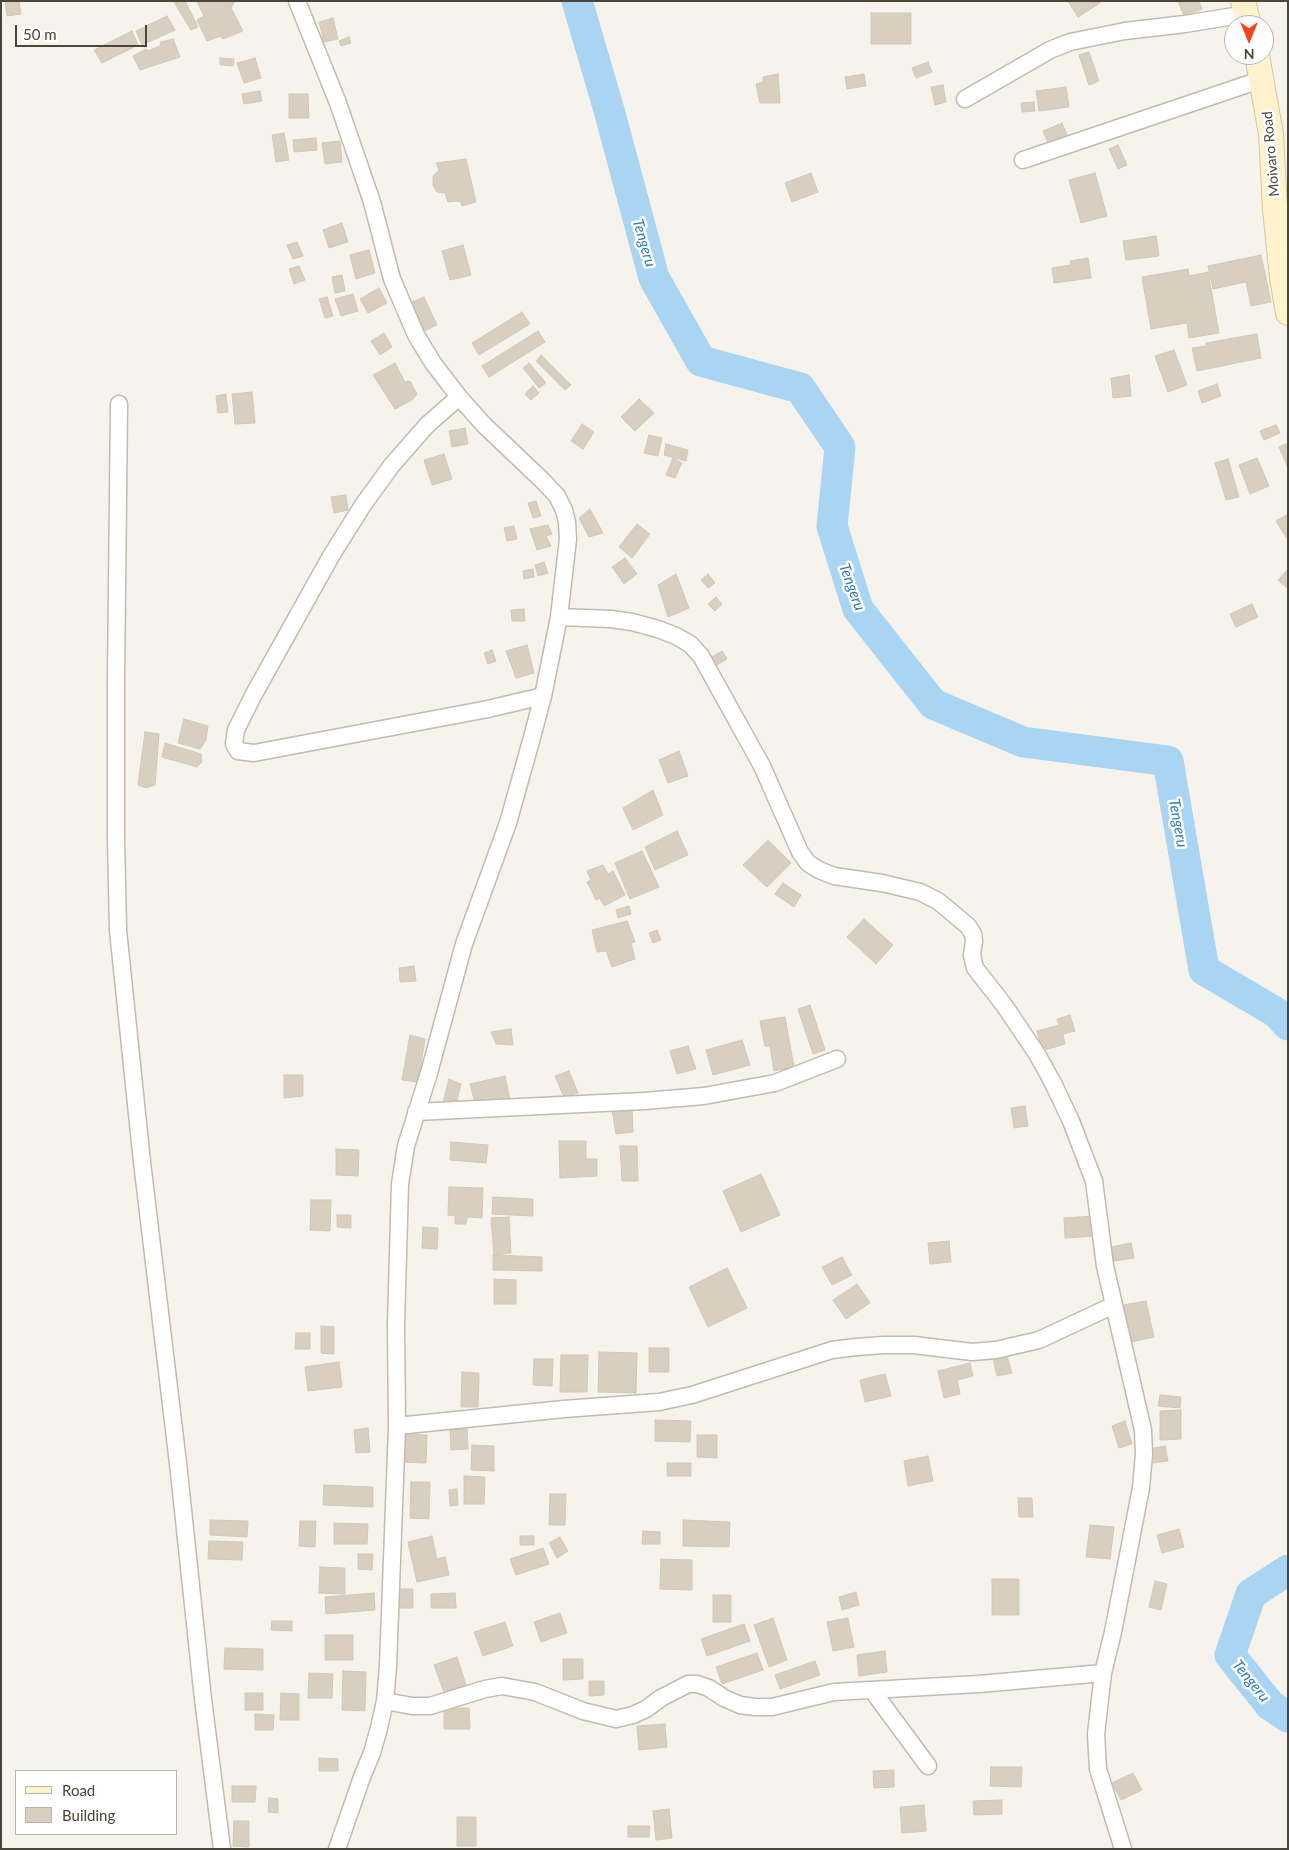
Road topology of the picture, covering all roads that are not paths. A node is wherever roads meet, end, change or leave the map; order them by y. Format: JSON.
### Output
{"nodes":[{"id":1,"x":297,"y":1,"type":"edge"},
{"id":2,"x":1246,"y":13,"type":"edge"},
{"id":3,"x":1260,"y":65,"type":"edge"},
{"id":4,"x":1263,"y":79,"type":"junction"},
{"id":5,"x":965,"y":99,"type":"dead end"},
{"id":6,"x":1023,"y":160,"type":"dead end"},
{"id":7,"x":1288,"y":313,"type":"edge"},
{"id":8,"x":459,"y":397,"type":"junction"},
{"id":9,"x":119,"y":404,"type":"dead end"},
{"id":10,"x":559,"y":617,"type":"junction"},
{"id":11,"x":543,"y":696,"type":"junction"},
{"id":12,"x":837,"y":1059,"type":"dead end"},
{"id":13,"x":416,"y":1112,"type":"junction"},
{"id":14,"x":1114,"y":1305,"type":"junction"},
{"id":15,"x":397,"y":1426,"type":"junction"},
{"id":16,"x":1103,"y":1673,"type":"junction"},
{"id":17,"x":872,"y":1690,"type":"junction"},
{"id":18,"x":384,"y":1701,"type":"junction"},
{"id":19,"x":928,"y":1766,"type":"dead end"},
{"id":20,"x":222,"y":1849,"type":"edge"},
{"id":21,"x":337,"y":1849,"type":"edge"},
{"id":22,"x":1123,"y":1849,"type":"edge"}],
"edges":[{"from":1,"to":8,"type":"street"},
{"from":2,"to":5,"type":"street"},
{"from":3,"to":4,"type":"street","name":"Moivaro Road"},
{"from":4,"to":6,"type":"street"},
{"from":4,"to":7,"type":"street","name":"Moivaro Road"},
{"from":8,"to":10,"type":"street"},
{"from":8,"to":11,"type":"street"},
{"from":9,"to":20,"type":"street"},
{"from":10,"to":11,"type":"street"},
{"from":10,"to":14,"type":"street"},
{"from":11,"to":13,"type":"street"},
{"from":12,"to":13,"type":"street"},
{"from":13,"to":15,"type":"street"},
{"from":14,"to":15,"type":"street"},
{"from":14,"to":16,"type":"street"},
{"from":15,"to":18,"type":"street"},
{"from":16,"to":17,"type":"street"},
{"from":16,"to":22,"type":"street"},
{"from":17,"to":18,"type":"street"},
{"from":17,"to":19,"type":"street"},
{"from":18,"to":21,"type":"street"}]}
